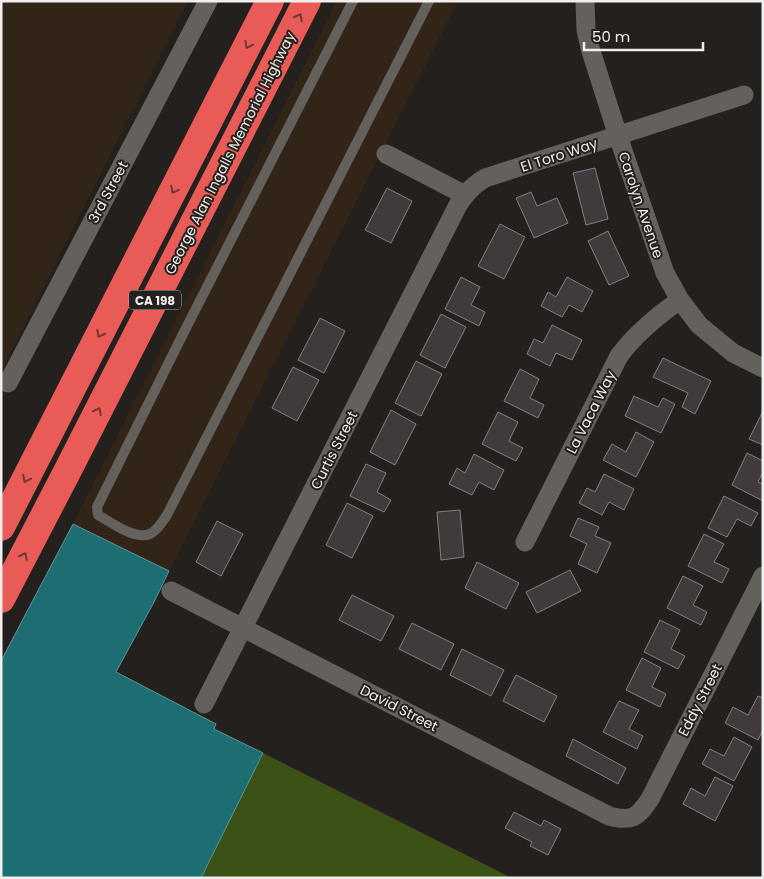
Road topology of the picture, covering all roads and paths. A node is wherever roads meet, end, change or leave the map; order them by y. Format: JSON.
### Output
{"nodes":[{"id":1,"x":208,"y":1,"type":"edge"},
{"id":2,"x":270,"y":1,"type":"edge"},
{"id":3,"x":307,"y":1,"type":"edge"},
{"id":4,"x":353,"y":1,"type":"edge"},
{"id":5,"x":429,"y":1,"type":"edge"},
{"id":6,"x":585,"y":1,"type":"edge"},
{"id":7,"x":744,"y":96,"type":"dead end"},
{"id":8,"x":618,"y":136,"type":"junction"},
{"id":9,"x":386,"y":154,"type":"dead end"},
{"id":10,"x":465,"y":195,"type":"junction"},
{"id":11,"x":680,"y":300,"type":"junction"},
{"id":12,"x":763,"y":368,"type":"edge"},
{"id":13,"x":3,"y":391,"type":"edge"},
{"id":14,"x":1,"y":527,"type":"edge"},
{"id":15,"x":525,"y":542,"type":"dead end"},
{"id":16,"x":763,"y":576,"type":"edge"},
{"id":17,"x":171,"y":591,"type":"dead end"},
{"id":18,"x":1,"y":599,"type":"edge"},
{"id":19,"x":243,"y":628,"type":"junction"},
{"id":20,"x":204,"y":704,"type":"dead end"},
{"id":21,"x":630,"y":819,"type":"joint"}],
"edges":[{"from":1,"to":13,"type":"street","name":"3rd Street"},
{"from":2,"to":14,"type":"highway","number":"CA 198","one_way":true},
{"from":18,"to":3,"type":"highway","name":"George Alan Ingalls Memorial Highway","number":"CA 198","one_way":true},
{"from":4,"to":5,"type":"lane"},
{"from":6,"to":8,"type":"street","name":"Carolyn Avenue"},
{"from":7,"to":8,"type":"street","name":"El Toro Way"},
{"from":8,"to":10,"type":"street","name":"El Toro Way"},
{"from":8,"to":11,"type":"street","name":"Carolyn Avenue"},
{"from":9,"to":10,"type":"street"},
{"from":10,"to":19,"type":"street","name":"Curtis Street"},
{"from":11,"to":12,"type":"street","name":"Carolyn Avenue"},
{"from":11,"to":15,"type":"street","name":"La Vaca Way"},
{"from":16,"to":21,"type":"street","name":"Eddy Street"},
{"from":17,"to":19,"type":"street","name":"David Street"},
{"from":19,"to":20,"type":"street","name":"Curtis Street"},
{"from":19,"to":21,"type":"street","name":"David Street"}]}
